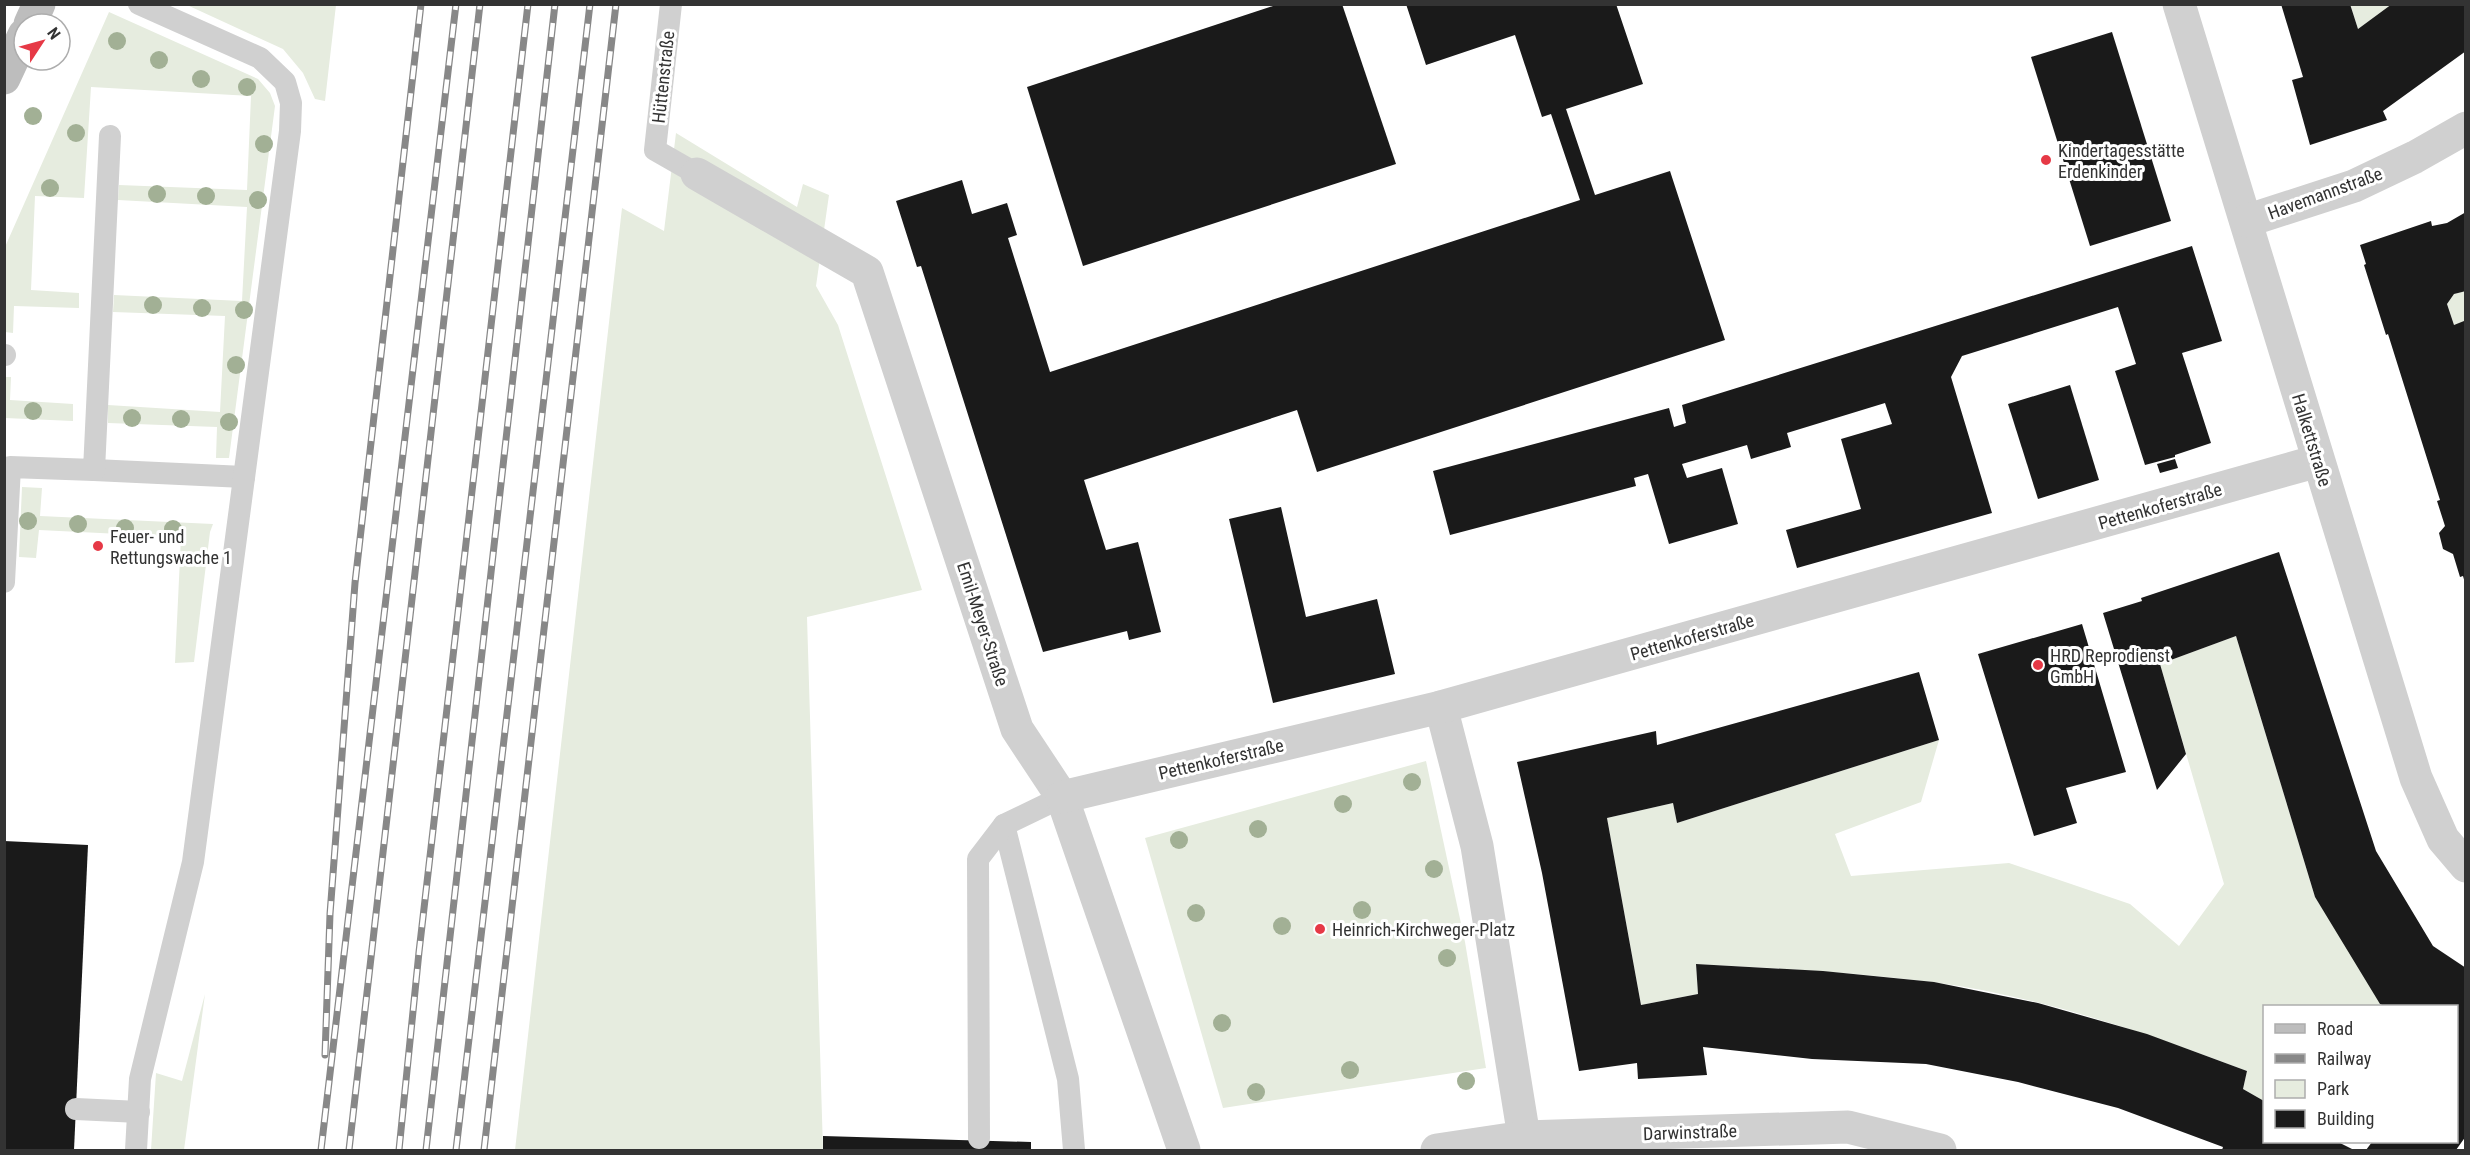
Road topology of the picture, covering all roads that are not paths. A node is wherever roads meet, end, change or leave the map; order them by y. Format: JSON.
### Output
{"nodes":[{"id":1,"x":139,"y":4,"type":"edge"},
{"id":2,"x":671,"y":4,"type":"edge"},
{"id":3,"x":2179,"y":4,"type":"edge"},
{"id":4,"x":12,"y":61,"type":"edge"},
{"id":5,"x":4,"y":78,"type":"edge"},
{"id":6,"x":2466,"y":128,"type":"edge"},
{"id":7,"x":110,"y":135,"type":"dead end"},
{"id":8,"x":698,"y":174,"type":"joint"},
{"id":9,"x":2246,"y":220,"type":"junction"},
{"id":10,"x":2318,"y":461,"type":"junction"},
{"id":11,"x":94,"y":470,"type":"junction"},
{"id":12,"x":244,"y":477,"type":"junction"},
{"id":13,"x":4,"y":582,"type":"edge"},
{"id":14,"x":1441,"y":707,"type":"junction"},
{"id":15,"x":1062,"y":797,"type":"junction"},
{"id":16,"x":1004,"y":825,"type":"junction"},
{"id":17,"x":2466,"y":867,"type":"edge"},
{"id":18,"x":76,"y":1109,"type":"dead end"},
{"id":19,"x":139,"y":1112,"type":"junction"},
{"id":20,"x":1524,"y":1137,"type":"junction"},
{"id":21,"x":979,"y":1138,"type":"dead end"},
{"id":22,"x":136,"y":1150,"type":"edge"},
{"id":23,"x":1074,"y":1150,"type":"edge"},
{"id":24,"x":1184,"y":1150,"type":"edge"},
{"id":25,"x":1437,"y":1150,"type":"edge"},
{"id":26,"x":1940,"y":1150,"type":"edge"}],
"edges":[{"from":1,"to":12,"type":"lane"},
{"from":2,"to":8,"type":"lane","name":"Hüttenstraße"},
{"from":3,"to":9,"type":"street","name":"Halkettstraße"},
{"from":4,"to":5,"type":"main road"},
{"from":6,"to":9,"type":"street","name":"Havemannstraße"},
{"from":7,"to":11,"type":"lane"},
{"from":8,"to":15,"type":"street","name":"Emil-Meyer-Straße"},
{"from":9,"to":10,"type":"street","name":"Halkettstraße"},
{"from":10,"to":14,"type":"street","name":"Pettenkoferstraße"},
{"from":10,"to":17,"type":"street","name":"Halkettstraße"},
{"from":11,"to":12,"type":"lane"},
{"from":11,"to":13,"type":"lane"},
{"from":12,"to":19,"type":"lane"},
{"from":14,"to":15,"type":"street","name":"Pettenkoferstraße"},
{"from":14,"to":20,"type":"street"},
{"from":15,"to":16,"type":"lane"},
{"from":15,"to":24,"type":"street","name":"Emil-Meyer-Straße"},
{"from":16,"to":21,"type":"lane"},
{"from":16,"to":23,"type":"lane"},
{"from":18,"to":19,"type":"lane"},
{"from":19,"to":22,"type":"lane"},
{"from":20,"to":25,"type":"street","name":"Darwinstraße"},
{"from":20,"to":26,"type":"street","name":"Darwinstraße"}]}
